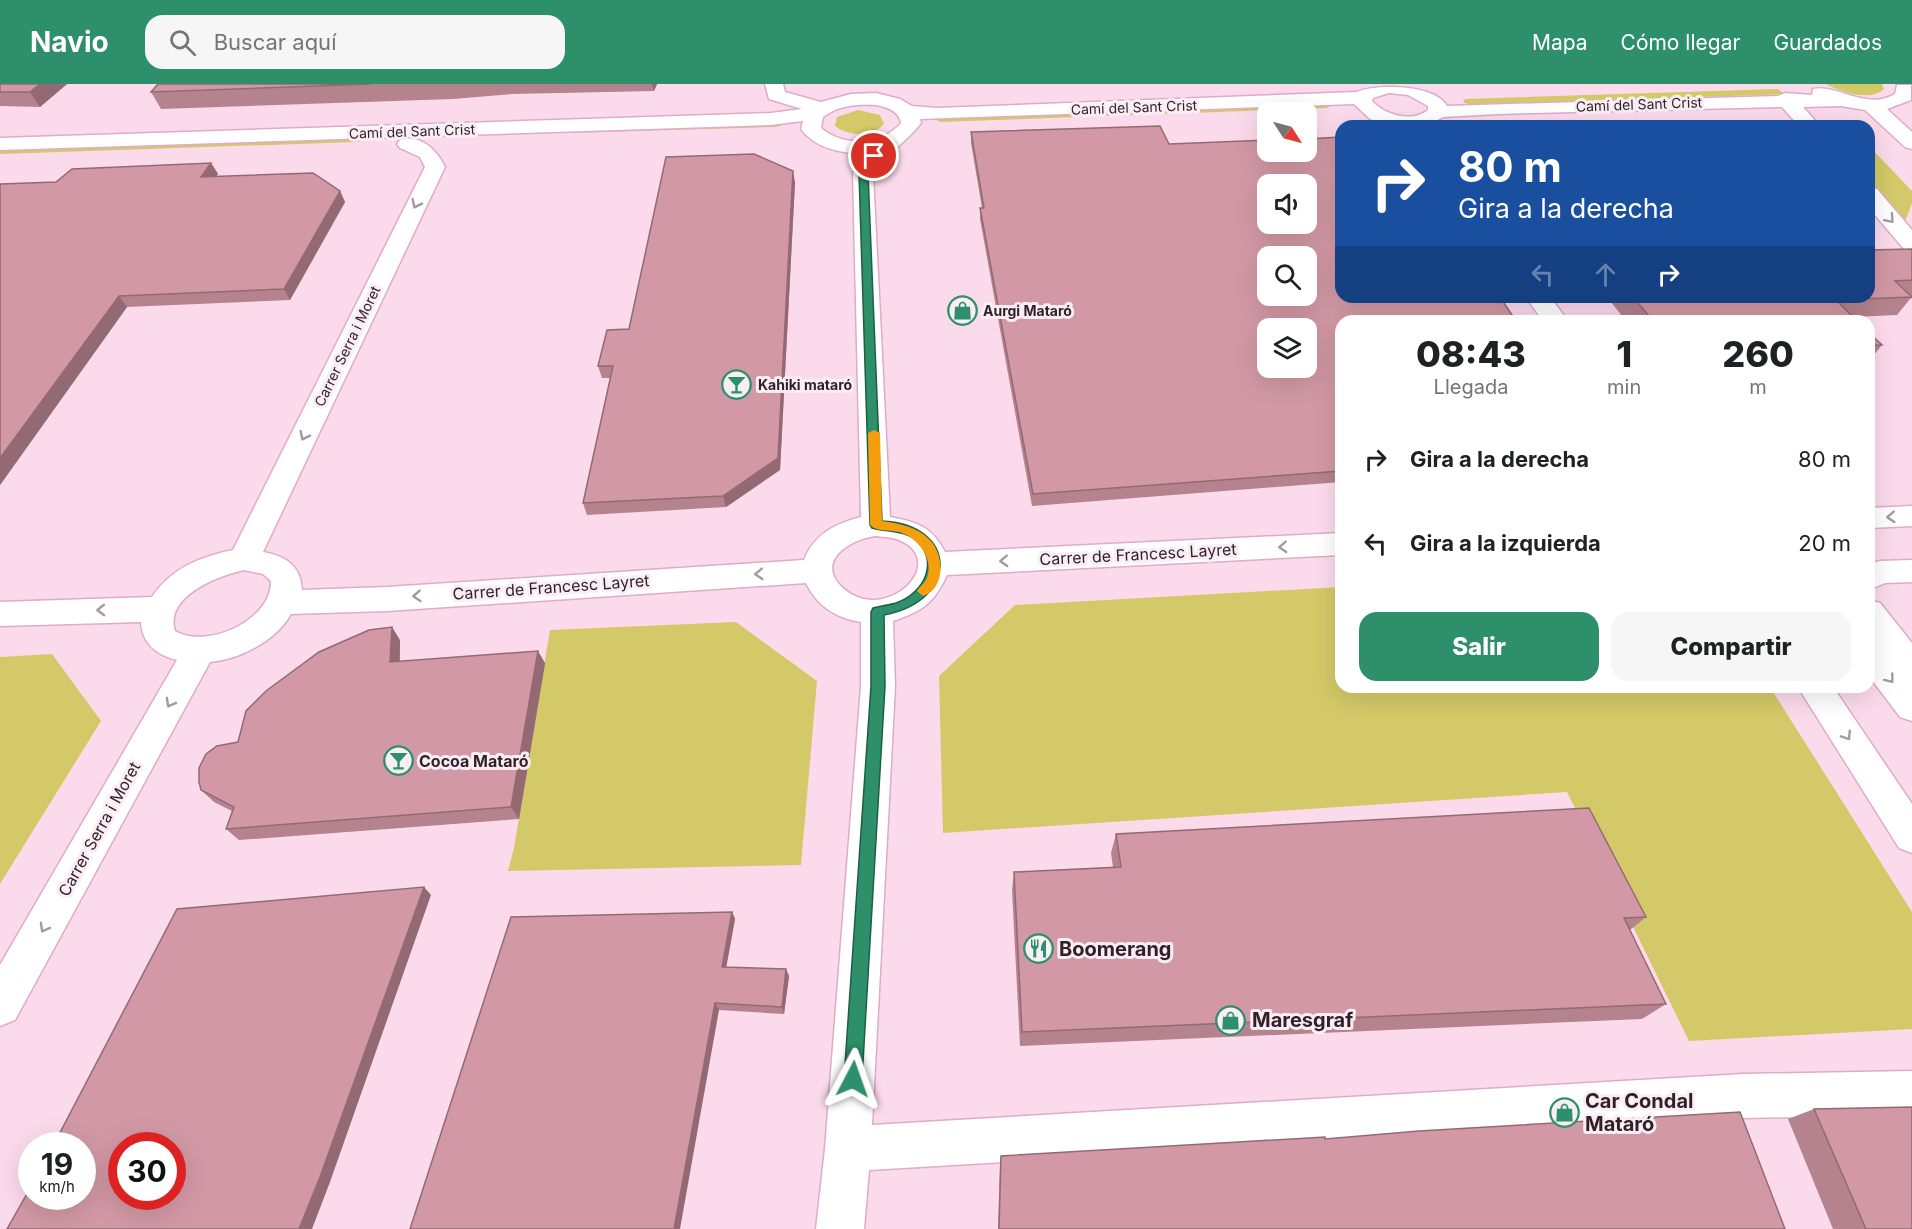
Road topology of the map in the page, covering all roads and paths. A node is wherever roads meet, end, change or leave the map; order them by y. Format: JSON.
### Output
{"nodes":[{"id":1,"x":774,"y":84,"type":"edge"},
{"id":2,"x":864,"y":84,"type":"edge"},
{"id":3,"x":1764,"y":84,"type":"edge"},
{"id":4,"x":1803,"y":84,"type":"edge"},
{"id":5,"x":1387,"y":86,"type":"edge"},
{"id":6,"x":1905,"y":87,"type":"edge"},
{"id":7,"x":1362,"y":98,"type":"junction"},
{"id":8,"x":1785,"y":99,"type":"junction"},
{"id":9,"x":1841,"y":100,"type":"junction"},
{"id":10,"x":888,"y":102,"type":"junction"},
{"id":11,"x":1432,"y":104,"type":"junction"},
{"id":12,"x":1870,"y":104,"type":"junction"},
{"id":13,"x":822,"y":108,"type":"junction"},
{"id":14,"x":1317,"y":114,"type":"edge"},
{"id":15,"x":1257,"y":115,"type":"edge"},
{"id":16,"x":1377,"y":115,"type":"junction"},
{"id":17,"x":1397,"y":120,"type":"edge"},
{"id":18,"x":1426,"y":120,"type":"edge"},
{"id":19,"x":1804,"y":120,"type":"edge"},
{"id":20,"x":904,"y":126,"type":"junction"},
{"id":21,"x":816,"y":135,"type":"junction"},
{"id":22,"x":478,"y":141,"type":"junction"},
{"id":23,"x":0,"y":144,"type":"edge"},
{"id":24,"x":407,"y":144,"type":"junction"},
{"id":25,"x":1912,"y":144,"type":"edge"},
{"id":26,"x":0,"y":156,"type":"edge"},
{"id":27,"x":448,"y":156,"type":"junction"},
{"id":28,"x":1875,"y":201,"type":"edge"},
{"id":29,"x":1912,"y":242,"type":"edge"},
{"id":30,"x":1912,"y":516,"type":"edge"},
{"id":31,"x":1875,"y":518,"type":"edge"},
{"id":32,"x":876,"y":525,"type":"junction"},
{"id":33,"x":1335,"y":544,"type":"edge"},
{"id":34,"x":244,"y":559,"type":"junction"},
{"id":35,"x":935,"y":564,"type":"junction"},
{"id":36,"x":817,"y":570,"type":"junction"},
{"id":37,"x":1912,"y":571,"type":"edge"},
{"id":38,"x":1875,"y":575,"type":"edge"},
{"id":39,"x":285,"y":602,"type":"junction"},
{"id":40,"x":159,"y":609,"type":"junction"},
{"id":41,"x":878,"y":612,"type":"junction"},
{"id":42,"x":0,"y":614,"type":"edge"},
{"id":43,"x":1875,"y":620,"type":"edge"},
{"id":44,"x":199,"y":652,"type":"junction"},
{"id":45,"x":1875,"y":659,"type":"edge"},
{"id":46,"x":1912,"y":667,"type":"edge"},
{"id":47,"x":1819,"y":693,"type":"edge"},
{"id":48,"x":1912,"y":706,"type":"edge"},
{"id":49,"x":1912,"y":836,"type":"edge"},
{"id":50,"x":0,"y":1005,"type":"edge"},
{"id":51,"x":1912,"y":1093,"type":"edge"},
{"id":52,"x":848,"y":1149,"type":"junction"},
{"id":53,"x":840,"y":1229,"type":"edge"}],
"edges":[{"from":1,"to":13,"type":"street"},
{"from":2,"to":10,"type":"street"},
{"from":3,"to":11,"type":"street","name":"Camí del Sant Crist"},
{"from":4,"to":9,"type":"street"},
{"from":5,"to":7,"type":"street"},
{"from":5,"to":11,"type":"street"},
{"from":6,"to":12,"type":"street"},
{"from":7,"to":16,"type":"street"},
{"from":7,"to":20,"type":"street","name":"Camí del Sant Crist"},
{"from":8,"to":9,"type":"street","name":"Camí del Sant Crist"},
{"from":8,"to":11,"type":"street","name":"Camí del Sant Crist"},
{"from":8,"to":19,"type":"street"},
{"from":9,"to":12,"type":"street"},
{"from":10,"to":13,"type":"street","name":"Camí del Sant Crist"},
{"from":10,"to":20,"type":"street"},
{"from":11,"to":18,"type":"street"},
{"from":12,"to":25,"type":"street"},
{"from":13,"to":21,"type":"street"},
{"from":13,"to":23,"type":"street","name":"Camí del Sant Crist"},
{"from":14,"to":16,"type":"street"},
{"from":15,"to":20,"type":"street","name":"Camí del Sant Crist"},
{"from":16,"to":17,"type":"street"},
{"from":20,"to":21,"type":"street","name":"Camí del Sant Crist"},
{"from":20,"to":32,"type":"street"},
{"from":21,"to":22,"type":"street","name":"Camí del Sant Crist"},
{"from":22,"to":24,"type":"street","name":"Camí del Sant Crist"},
{"from":22,"to":27,"type":"street"},
{"from":24,"to":26,"type":"street","name":"Camí del Sant Crist"},
{"from":24,"to":27,"type":"street"},
{"from":27,"to":34,"type":"street","name":"Carrer Serra i Moret","one_way":true},
{"from":28,"to":29,"type":"street","one_way":true},
{"from":30,"to":31,"type":"street","one_way":true},
{"from":32,"to":35,"type":"street"},
{"from":32,"to":36,"type":"street"},
{"from":33,"to":35,"type":"street","name":"Carrer de Francesc Layret","one_way":true},
{"from":34,"to":39,"type":"street"},
{"from":34,"to":40,"type":"street"},
{"from":35,"to":41,"type":"street"},
{"from":36,"to":39,"type":"street","name":"Carrer de Francesc Layret","one_way":true},
{"from":36,"to":41,"type":"street"},
{"from":37,"to":38,"type":"street"},
{"from":39,"to":44,"type":"street"},
{"from":40,"to":42,"type":"street","one_way":true},
{"from":40,"to":44,"type":"street"},
{"from":41,"to":52,"type":"street"},
{"from":43,"to":46,"type":"street"},
{"from":44,"to":50,"type":"street","name":"Carrer Serra i Moret","one_way":true},
{"from":45,"to":48,"type":"street","one_way":true},
{"from":47,"to":49,"type":"street","one_way":true},
{"from":51,"to":52,"type":"street"},
{"from":52,"to":53,"type":"street"}]}
